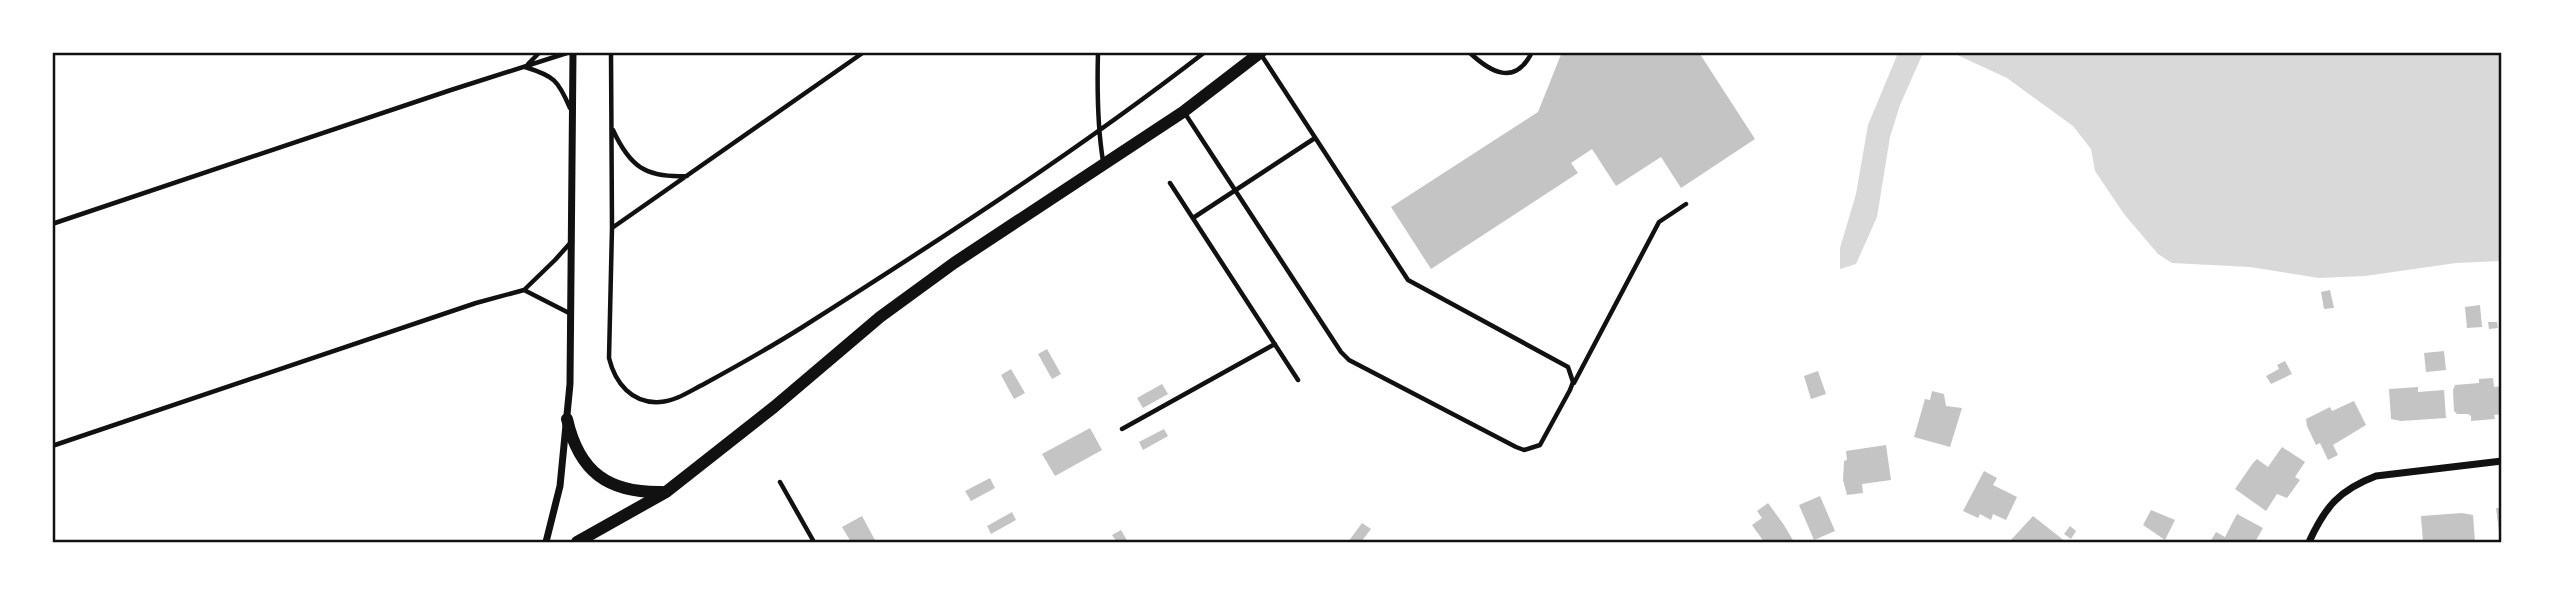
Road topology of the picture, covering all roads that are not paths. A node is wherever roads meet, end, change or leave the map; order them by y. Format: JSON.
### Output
{"nodes":[{"id":1,"x":540,"y":52,"type":"edge"},
{"id":2,"x":572,"y":52,"type":"edge"},
{"id":3,"x":611,"y":52,"type":"edge"},
{"id":4,"x":864,"y":52,"type":"edge"},
{"id":5,"x":1098,"y":52,"type":"edge"},
{"id":6,"x":1205,"y":52,"type":"edge"},
{"id":7,"x":1469,"y":52,"type":"edge"},
{"id":8,"x":1532,"y":52,"type":"edge"},
{"id":9,"x":1260,"y":53,"type":"edge"},
{"id":10,"x":525,"y":66,"type":"junction"},
{"id":11,"x":1183,"y":112,"type":"junction"},
{"id":12,"x":573,"y":115,"type":"junction"},
{"id":13,"x":612,"y":128,"type":"junction"},
{"id":14,"x":1098,"y":130,"type":"junction"},
{"id":15,"x":1315,"y":138,"type":"junction"},
{"id":16,"x":1104,"y":165,"type":"junction"},
{"id":17,"x":688,"y":176,"type":"junction"},
{"id":18,"x":1170,"y":183,"type":"dead end"},
{"id":19,"x":1235,"y":190,"type":"junction"},
{"id":20,"x":1686,"y":204,"type":"dead end"},
{"id":21,"x":1193,"y":218,"type":"junction"},
{"id":22,"x":52,"y":223,"type":"edge"},
{"id":23,"x":612,"y":228,"type":"junction"},
{"id":24,"x":573,"y":239,"type":"junction"},
{"id":25,"x":524,"y":290,"type":"junction"},
{"id":26,"x":572,"y":314,"type":"junction"},
{"id":27,"x":1275,"y":344,"type":"junction"},
{"id":28,"x":1298,"y":380,"type":"dead end"},
{"id":29,"x":1570,"y":390,"type":"junction"},
{"id":30,"x":567,"y":419,"type":"junction"},
{"id":31,"x":1122,"y":429,"type":"dead end"},
{"id":32,"x":52,"y":446,"type":"edge"},
{"id":33,"x":2501,"y":461,"type":"edge"},
{"id":34,"x":780,"y":482,"type":"dead end"},
{"id":35,"x":666,"y":492,"type":"junction"},
{"id":36,"x":546,"y":542,"type":"edge"},
{"id":37,"x":577,"y":542,"type":"edge"},
{"id":38,"x":814,"y":542,"type":"edge"},
{"id":39,"x":2309,"y":542,"type":"edge"}],
"edges":[{"from":1,"to":10,"type":"lane"},
{"from":2,"to":10,"type":"lane"},
{"from":2,"to":12,"type":"street"},
{"from":3,"to":13,"type":"lane"},
{"from":4,"to":17,"type":"lane"},
{"from":5,"to":14,"type":"lane"},
{"from":6,"to":14,"type":"lane"},
{"from":7,"to":8,"type":"lane"},
{"from":9,"to":11,"type":"street"},
{"from":9,"to":15,"type":"lane"},
{"from":10,"to":12,"type":"lane"},
{"from":10,"to":22,"type":"lane"},
{"from":11,"to":16,"type":"street"},
{"from":11,"to":19,"type":"lane"},
{"from":12,"to":24,"type":"street"},
{"from":13,"to":17,"type":"lane"},
{"from":13,"to":23,"type":"lane"},
{"from":14,"to":16,"type":"lane"},
{"from":14,"to":23,"type":"lane"},
{"from":15,"to":19,"type":"lane"},
{"from":15,"to":29,"type":"lane"},
{"from":16,"to":35,"type":"street"},
{"from":17,"to":23,"type":"lane"},
{"from":18,"to":21,"type":"lane"},
{"from":19,"to":21,"type":"lane"},
{"from":19,"to":29,"type":"lane"},
{"from":20,"to":29,"type":"lane"},
{"from":21,"to":27,"type":"lane"},
{"from":24,"to":25,"type":"lane"},
{"from":24,"to":26,"type":"street"},
{"from":25,"to":26,"type":"lane"},
{"from":25,"to":32,"type":"lane"},
{"from":26,"to":30,"type":"street"},
{"from":27,"to":28,"type":"lane"},
{"from":27,"to":31,"type":"lane"},
{"from":30,"to":35,"type":"street"},
{"from":30,"to":36,"type":"street"},
{"from":33,"to":39,"type":"street"},
{"from":34,"to":38,"type":"lane"},
{"from":35,"to":37,"type":"street"}]}
